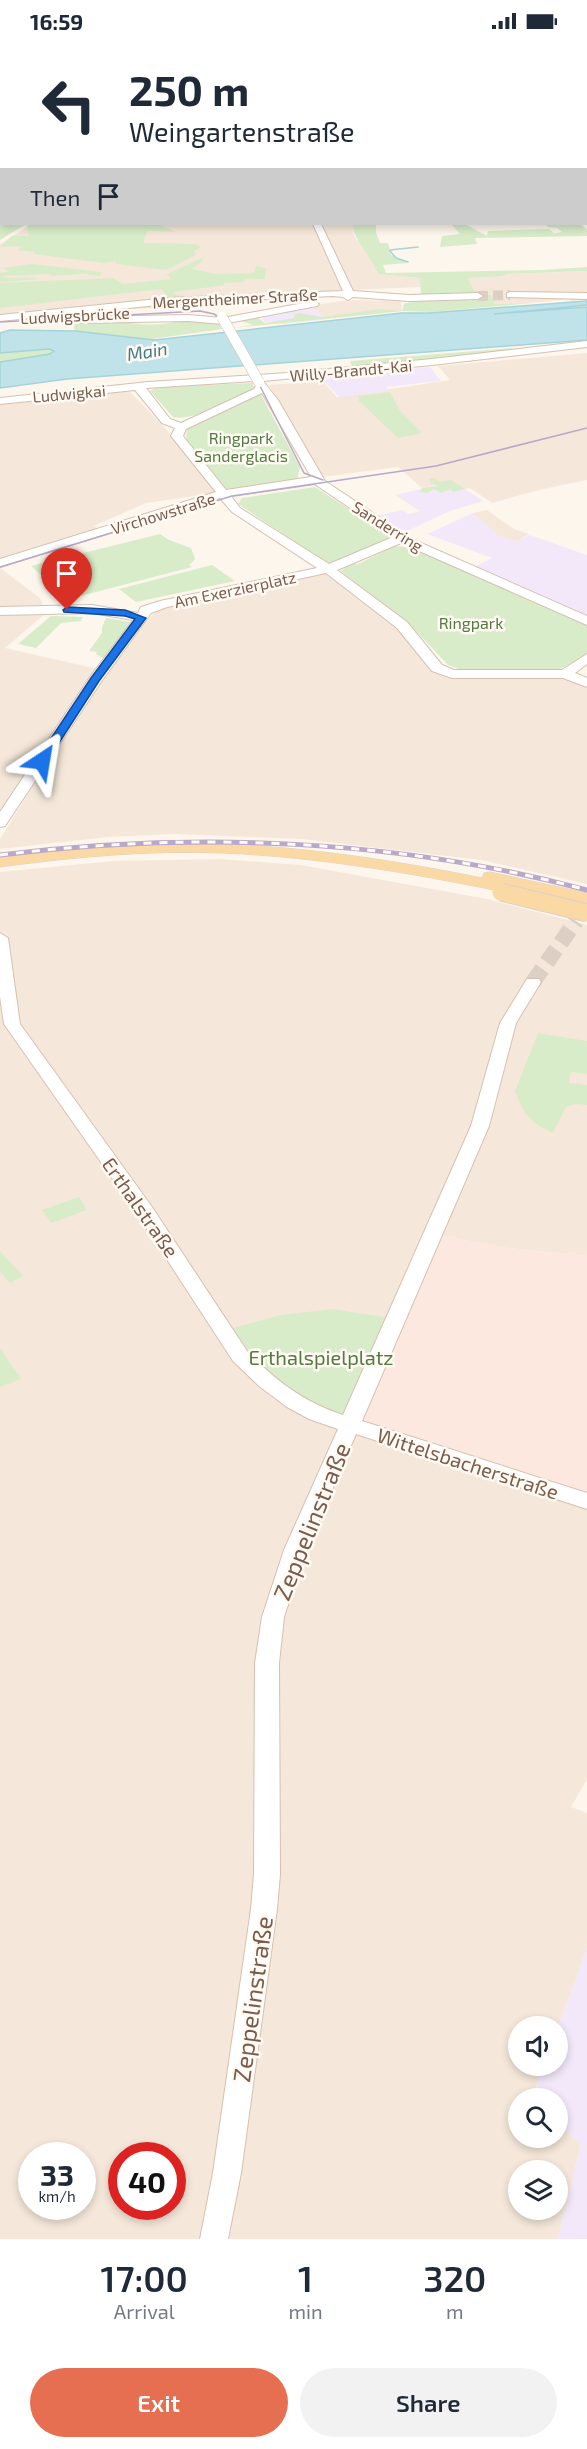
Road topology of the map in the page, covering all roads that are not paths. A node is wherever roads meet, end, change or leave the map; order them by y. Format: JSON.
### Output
{"nodes":[{"id":1,"x":317,"y":225,"type":"edge"},
{"id":2,"x":510,"y":295,"type":"tunnel mouth"},
{"id":3,"x":477,"y":296,"type":"tunnel mouth"},
{"id":4,"x":587,"y":296,"type":"edge"},
{"id":5,"x":344,"y":297,"type":"junction"},
{"id":6,"x":57,"y":312,"type":"junction"},
{"id":7,"x":87,"y":312,"type":"junction"},
{"id":8,"x":221,"y":315,"type":"junction"},
{"id":9,"x":0,"y":318,"type":"edge"},
{"id":10,"x":45,"y":318,"type":"junction"},
{"id":11,"x":587,"y":344,"type":"edge"},
{"id":12,"x":139,"y":387,"type":"junction"},
{"id":13,"x":261,"y":388,"type":"junction"},
{"id":14,"x":0,"y":401,"type":"edge"},
{"id":15,"x":181,"y":427,"type":"junction"},
{"id":16,"x":318,"y":480,"type":"junction"},
{"id":17,"x":222,"y":495,"type":"junction"},
{"id":18,"x":402,"y":538,"type":"junction"},
{"id":19,"x":0,"y":563,"type":"edge"},
{"id":20,"x":328,"y":568,"type":"junction"},
{"id":21,"x":0,"y":611,"type":"edge"},
{"id":22,"x":142,"y":615,"type":"junction"},
{"id":23,"x":587,"y":621,"type":"edge"},
{"id":24,"x":587,"y":658,"type":"edge"},
{"id":25,"x":565,"y":674,"type":"junction"},
{"id":26,"x":587,"y":683,"type":"edge"},
{"id":27,"x":0,"y":824,"type":"edge"},
{"id":28,"x":280,"y":853,"type":"junction"},
{"id":29,"x":4,"y":864,"type":"edge"},
{"id":30,"x":332,"y":864,"type":"junction"},
{"id":31,"x":502,"y":889,"type":"junction"},
{"id":32,"x":587,"y":898,"type":"edge"},
{"id":33,"x":584,"y":914,"type":"edge"},
{"id":34,"x":0,"y":938,"type":"edge"},
{"id":35,"x":533,"y":982,"type":"tunnel mouth"},
{"id":36,"x":349,"y":1425,"type":"junction"},
{"id":37,"x":587,"y":1501,"type":"edge"},
{"id":38,"x":214,"y":2239,"type":"edge"}],
"edges":[{"from":1,"to":5,"type":"street"},
{"from":2,"to":4,"type":"street"},
{"from":3,"to":5,"type":"street"},
{"from":5,"to":7,"type":"street","name":"Mergentheimer Straße"},
{"from":5,"to":8,"type":"street","name":"Ludwigsbrücke"},
{"from":5,"to":10,"type":"street","name":"Mergentheimer Straße"},
{"from":6,"to":7,"type":"street","name":"Mergentheimer Straße"},
{"from":6,"to":9,"type":"street","name":"Mergentheimer Straße"},
{"from":6,"to":10,"type":"street"},
{"from":7,"to":8,"type":"street","name":"Ludwigsbrücke"},
{"from":7,"to":10,"type":"street","name":"Ludwigsbrücke"},
{"from":8,"to":13,"type":"street","bridge":true},
{"from":9,"to":10,"type":"street","name":"Mergentheimer Straße"},
{"from":11,"to":12,"type":"street","name":"Willy-Brandt-Kai"},
{"from":12,"to":14,"type":"street","name":"Ludwigkai"},
{"from":12,"to":15,"type":"street"},
{"from":13,"to":15,"type":"street"},
{"from":13,"to":16,"type":"street","name":"Sanderring"},
{"from":15,"to":17,"type":"street"},
{"from":16,"to":17,"type":"street","name":"Virchowstraße"},
{"from":16,"to":18,"type":"street","name":"Sanderring"},
{"from":17,"to":19,"type":"street","name":"Virchowstraße"},
{"from":17,"to":20,"type":"street"},
{"from":18,"to":20,"type":"street","name":"Am Exerzierplatz"},
{"from":18,"to":23,"type":"street","name":"Sanderring"},
{"from":20,"to":22,"type":"street","name":"Am Exerzierplatz"},
{"from":20,"to":25,"type":"street"},
{"from":21,"to":22,"type":"street"},
{"from":22,"to":27,"type":"street"},
{"from":24,"to":25,"type":"street"},
{"from":25,"to":26,"type":"street"},
{"from":28,"to":29,"type":"main road"},
{"from":28,"to":31,"type":"main road"},
{"from":28,"to":32,"type":"main road"},
{"from":29,"to":30,"type":"main road"},
{"from":30,"to":31,"type":"main road"},
{"from":30,"to":33,"type":"main road"},
{"from":31,"to":33,"type":"main road","bridge":true},
{"from":34,"to":36,"type":"street","name":"Erthalstraße"},
{"from":35,"to":36,"type":"street","name":"Zeppelinstraße"},
{"from":36,"to":37,"type":"street","name":"Wittelsbacherstraße"},
{"from":36,"to":38,"type":"street","name":"Zeppelinstraße"}]}
